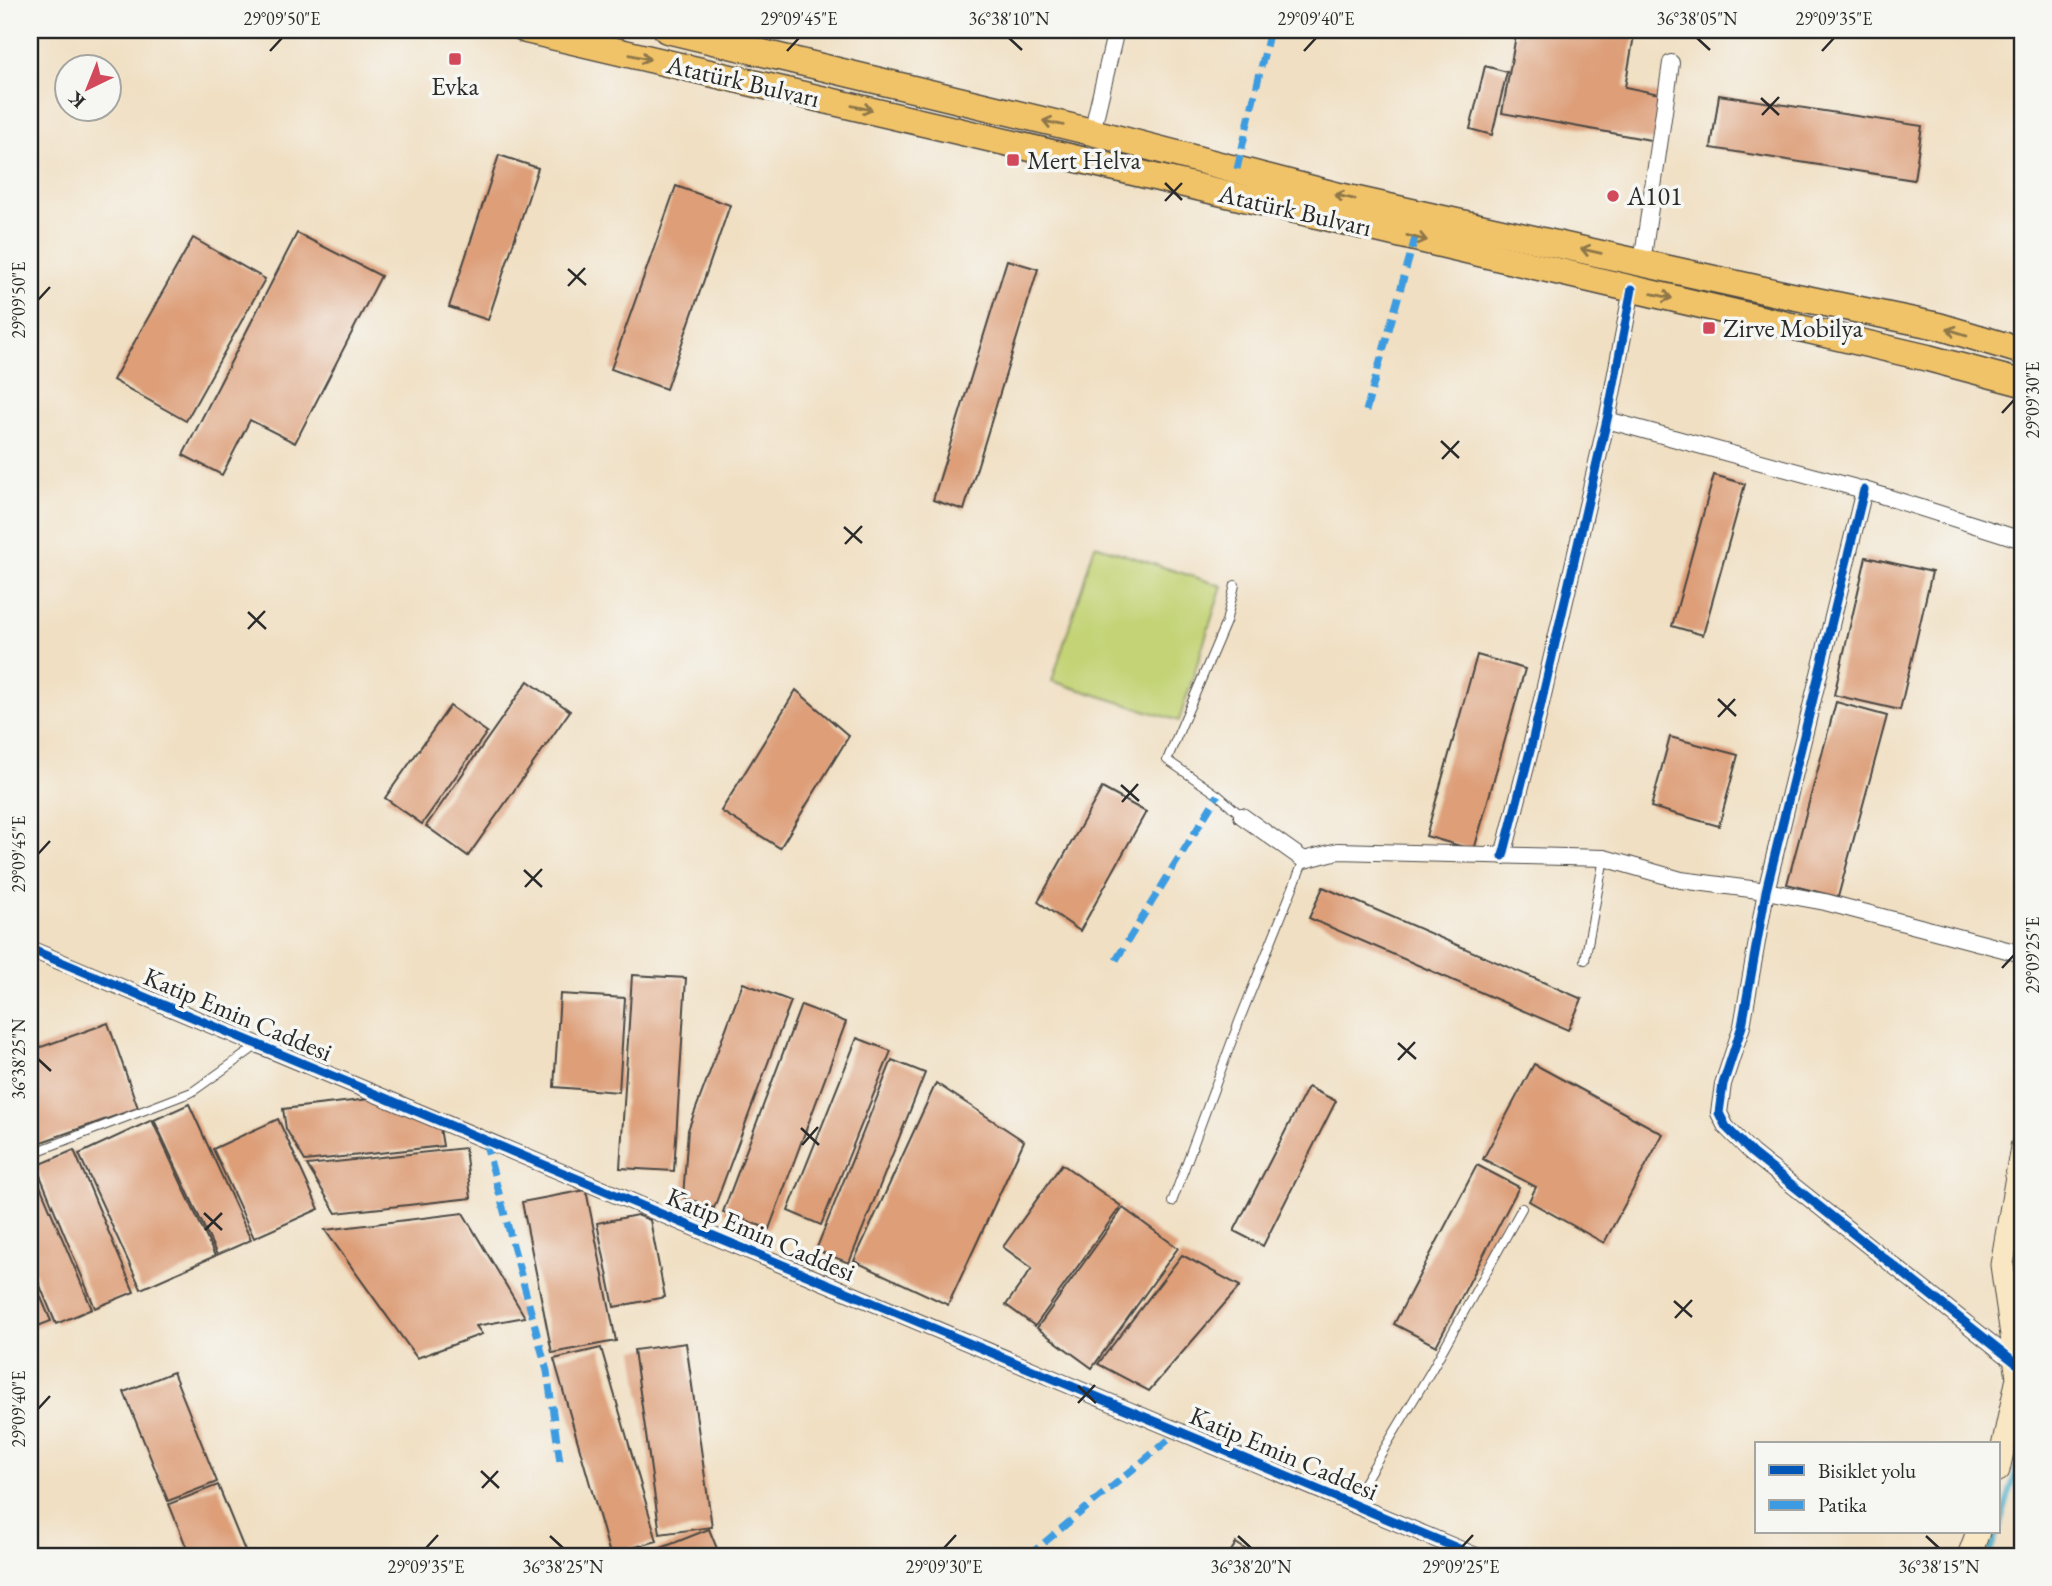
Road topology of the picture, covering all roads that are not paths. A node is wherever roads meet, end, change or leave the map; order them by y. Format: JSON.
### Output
{"nodes":[{"id":1,"x":526,"y":30,"type":"edge"},
{"id":2,"x":667,"y":30,"type":"edge"},
{"id":3,"x":1116,"y":30,"type":"edge"},
{"id":4,"x":1671,"y":63,"type":"dead end"},
{"id":5,"x":1092,"y":132,"type":"junction"},
{"id":6,"x":1642,"y":263,"type":"junction"},
{"id":7,"x":1632,"y":289,"type":"junction"},
{"id":8,"x":2022,"y":351,"type":"edge"},
{"id":9,"x":2022,"y":383,"type":"edge"},
{"id":10,"x":1607,"y":420,"type":"junction"},
{"id":11,"x":1864,"y":490,"type":"junction"},
{"id":12,"x":2022,"y":540,"type":"edge"},
{"id":13,"x":1235,"y":585,"type":"dead end"},
{"id":14,"x":1242,"y":816,"type":"joint"},
{"id":15,"x":1503,"y":856,"type":"junction"},
{"id":16,"x":1604,"y":858,"type":"junction"},
{"id":17,"x":1304,"y":860,"type":"junction"},
{"id":18,"x":1766,"y":891,"type":"junction"},
{"id":19,"x":30,"y":949,"type":"edge"},
{"id":20,"x":2022,"y":954,"type":"edge"},
{"id":21,"x":1585,"y":960,"type":"dead end"},
{"id":22,"x":258,"y":1045,"type":"junction"},
{"id":23,"x":2022,"y":1147,"type":"edge"},
{"id":24,"x":30,"y":1154,"type":"edge"},
{"id":25,"x":1172,"y":1202,"type":"dead end"},
{"id":26,"x":1522,"y":1208,"type":"dead end"},
{"id":27,"x":2016,"y":1363,"type":"junction"},
{"id":28,"x":2000,"y":1461,"type":"edge"},
{"id":29,"x":1351,"y":1504,"type":"junction"},
{"id":30,"x":1977,"y":1534,"type":"edge"},
{"id":31,"x":1476,"y":1556,"type":"edge"},
{"id":32,"x":1969,"y":1556,"type":"edge"}],
"edges":[{"from":1,"to":7,"type":"main road","name":"Atatürk Bulvarı","one_way":true},
{"from":5,"to":2,"type":"main road","name":"Atatürk Bulvarı","one_way":true},
{"from":3,"to":5,"type":"street"},
{"from":4,"to":6,"type":"street"},
{"from":6,"to":5,"type":"main road","name":"Atatürk Bulvarı","one_way":true},
{"from":8,"to":6,"type":"main road","name":"Atatürk Bulvarı","one_way":true},
{"from":7,"to":9,"type":"main road","name":"Atatürk Bulvarı","one_way":true},
{"from":7,"to":10,"type":"street"},
{"from":10,"to":11,"type":"street"},
{"from":10,"to":15,"type":"street"},
{"from":11,"to":12,"type":"street"},
{"from":11,"to":18,"type":"street"},
{"from":13,"to":14,"type":"lane"},
{"from":14,"to":17,"type":"street"},
{"from":15,"to":16,"type":"street"},
{"from":15,"to":17,"type":"street"},
{"from":16,"to":18,"type":"street"},
{"from":16,"to":21,"type":"lane"},
{"from":17,"to":25,"type":"lane"},
{"from":18,"to":20,"type":"street"},
{"from":18,"to":27,"type":"street"},
{"from":19,"to":22,"type":"street","name":"Katip Emin Caddesi"},
{"from":22,"to":24,"type":"lane"},
{"from":22,"to":29,"type":"street","name":"Katip Emin Caddesi"},
{"from":23,"to":27,"type":"street"},
{"from":26,"to":29,"type":"lane"},
{"from":27,"to":28,"type":"street"},
{"from":29,"to":31,"type":"street","name":"Katip Emin Caddesi"},
{"from":30,"to":32,"type":"street"}]}
